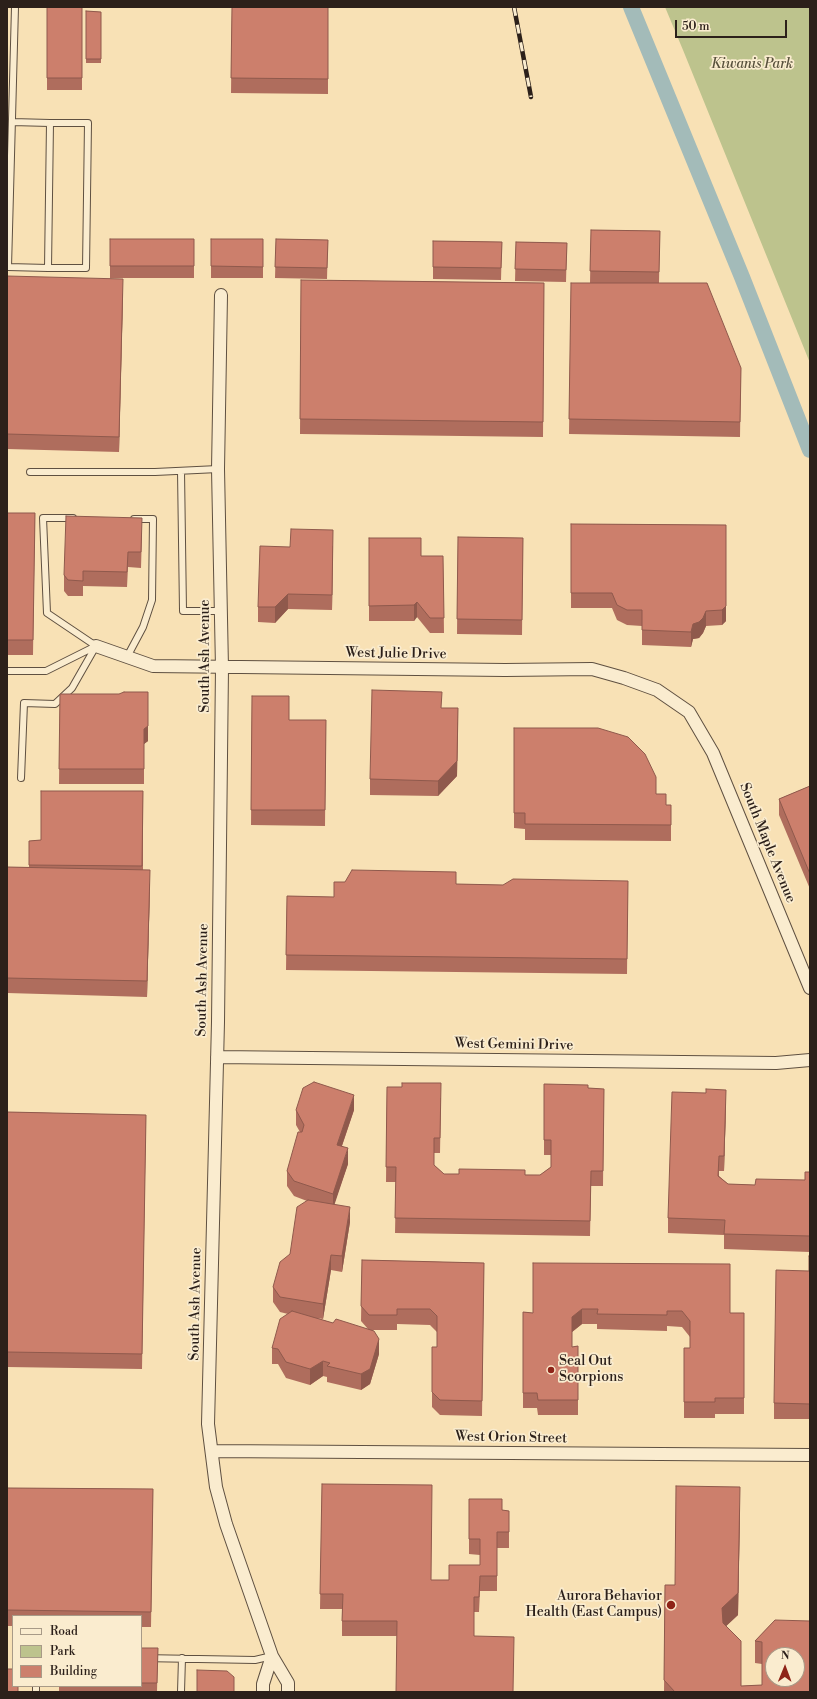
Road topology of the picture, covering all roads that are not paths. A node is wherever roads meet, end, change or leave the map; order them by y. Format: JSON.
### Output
{"nodes":[{"id":1,"x":15,"y":7,"type":"edge"},
{"id":2,"x":12,"y":122,"type":"junction"},
{"id":3,"x":50,"y":123,"type":"junction"},
{"id":4,"x":48,"y":268,"type":"junction"},
{"id":5,"x":221,"y":295,"type":"dead end"},
{"id":6,"x":218,"y":469,"type":"junction"},
{"id":7,"x":181,"y":471,"type":"junction"},
{"id":8,"x":30,"y":472,"type":"dead end"},
{"id":9,"x":82,"y":518,"type":"edge"},
{"id":10,"x":130,"y":518,"type":"edge"},
{"id":11,"x":221,"y":611,"type":"junction"},
{"id":12,"x":96,"y":646,"type":"junction"},
{"id":13,"x":127,"y":657,"type":"junction"},
{"id":14,"x":222,"y":668,"type":"junction"},
{"id":15,"x":7,"y":671,"type":"edge"},
{"id":16,"x":689,"y":712,"type":"joint"},
{"id":17,"x":21,"y":778,"type":"dead end"},
{"id":18,"x":810,"y":988,"type":"edge"},
{"id":19,"x":217,"y":1057,"type":"junction"},
{"id":20,"x":810,"y":1060,"type":"edge"},
{"id":21,"x":212,"y":1451,"type":"junction"},
{"id":22,"x":810,"y":1455,"type":"edge"},
{"id":23,"x":272,"y":1656,"type":"junction"},
{"id":24,"x":142,"y":1658,"type":"edge"},
{"id":25,"x":182,"y":1658,"type":"junction"},
{"id":26,"x":181,"y":1692,"type":"edge"},
{"id":27,"x":263,"y":1692,"type":"edge"},
{"id":28,"x":288,"y":1692,"type":"edge"}],
"edges":[{"from":1,"to":2,"type":"lane"},
{"from":2,"to":3,"type":"lane"},
{"from":2,"to":4,"type":"lane"},
{"from":3,"to":4,"type":"lane"},
{"from":3,"to":4,"type":"lane"},
{"from":5,"to":6,"type":"street","name":"South Ash Avenue"},
{"from":6,"to":7,"type":"lane"},
{"from":6,"to":11,"type":"street","name":"South Ash Avenue"},
{"from":7,"to":8,"type":"lane"},
{"from":7,"to":11,"type":"lane"},
{"from":9,"to":12,"type":"lane"},
{"from":10,"to":13,"type":"lane"},
{"from":11,"to":14,"type":"street","name":"South Ash Avenue"},
{"from":12,"to":13,"type":"street","name":"West Julie Drive"},
{"from":12,"to":15,"type":"lane"},
{"from":12,"to":17,"type":"lane"},
{"from":13,"to":14,"type":"street","name":"West Julie Drive"},
{"from":14,"to":16,"type":"street","name":"West Julie Drive"},
{"from":14,"to":19,"type":"street","name":"South Ash Avenue"},
{"from":16,"to":18,"type":"street","name":"South Maple Avenue"},
{"from":19,"to":20,"type":"street","name":"West Gemini Drive"},
{"from":19,"to":21,"type":"street","name":"South Ash Avenue"},
{"from":21,"to":22,"type":"street","name":"West Orion Street"},
{"from":21,"to":23,"type":"street","name":"South Ash Avenue"},
{"from":23,"to":25,"type":"lane"},
{"from":23,"to":27,"type":"street"},
{"from":23,"to":28,"type":"street","name":"South Ash Avenue"},
{"from":24,"to":25,"type":"lane"},
{"from":25,"to":26,"type":"lane"}]}
